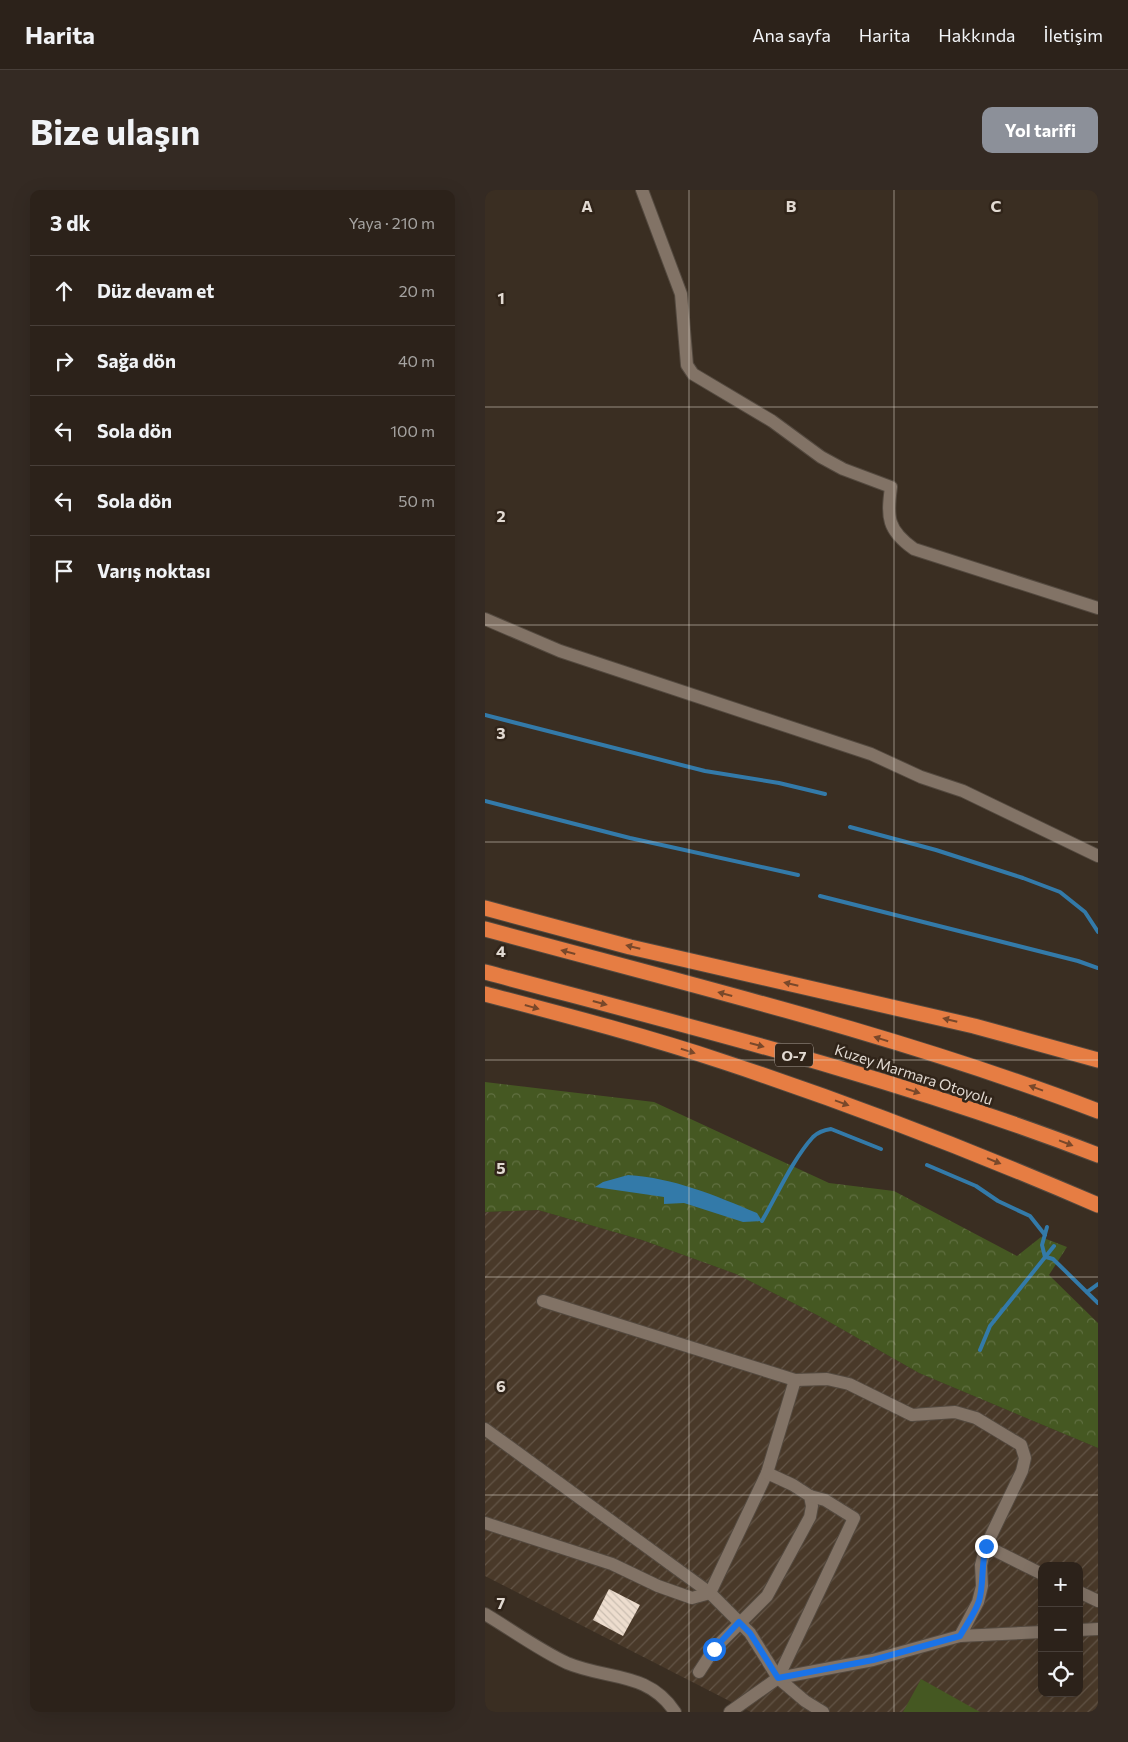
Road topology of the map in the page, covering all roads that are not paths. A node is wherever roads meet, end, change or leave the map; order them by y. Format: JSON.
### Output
{"nodes":[{"id":1,"x":642,"y":190,"type":"edge"},
{"id":2,"x":1098,"y":608,"type":"edge"},
{"id":3,"x":485,"y":620,"type":"edge"},
{"id":4,"x":1098,"y":856,"type":"edge"},
{"id":5,"x":485,"y":908,"type":"edge"},
{"id":6,"x":485,"y":929,"type":"edge"},
{"id":7,"x":485,"y":972,"type":"edge"},
{"id":8,"x":485,"y":994,"type":"edge"},
{"id":9,"x":974,"y":1026,"type":"junction"},
{"id":10,"x":1098,"y":1050,"type":"edge"},
{"id":11,"x":1098,"y":1060,"type":"edge"},
{"id":12,"x":1098,"y":1111,"type":"edge"},
{"id":13,"x":1098,"y":1156,"type":"edge"},
{"id":14,"x":1068,"y":1192,"type":"junction"},
{"id":15,"x":1098,"y":1205,"type":"edge"},
{"id":16,"x":1098,"y":1210,"type":"edge"},
{"id":17,"x":543,"y":1301,"type":"dead end"},
{"id":18,"x":795,"y":1380,"type":"junction"},
{"id":19,"x":485,"y":1429,"type":"edge"},
{"id":20,"x":767,"y":1473,"type":"junction"},
{"id":21,"x":810,"y":1496,"type":"junction"},
{"id":22,"x":485,"y":1523,"type":"edge"},
{"id":23,"x":986,"y":1546,"type":"junction"},
{"id":24,"x":1038,"y":1572,"type":"edge"},
{"id":25,"x":711,"y":1593,"type":"junction"},
{"id":26,"x":1083,"y":1594,"type":"edge"},
{"id":27,"x":1098,"y":1602,"type":"edge"},
{"id":28,"x":485,"y":1614,"type":"edge"},
{"id":29,"x":739,"y":1622,"type":"junction"},
{"id":30,"x":1098,"y":1629,"type":"edge"},
{"id":31,"x":1083,"y":1630,"type":"edge"},
{"id":32,"x":1038,"y":1632,"type":"edge"},
{"id":33,"x":960,"y":1636,"type":"junction"},
{"id":34,"x":699,"y":1672,"type":"dead end"},
{"id":35,"x":778,"y":1678,"type":"junction"},
{"id":36,"x":675,"y":1712,"type":"edge"},
{"id":37,"x":730,"y":1712,"type":"edge"},
{"id":38,"x":823,"y":1712,"type":"edge"}],
"edges":[{"from":1,"to":2,"type":"street"},
{"from":3,"to":4,"type":"street"},
{"from":9,"to":5,"type":"highway","one_way":true},
{"from":12,"to":6,"type":"highway","name":"Kuzey Marmara Otoyolu","one_way":true},
{"from":7,"to":13,"type":"highway","name":"Kuzey Marmara Otoyolu","number":"O-7","one_way":true},
{"from":8,"to":14,"type":"highway","one_way":true},
{"from":9,"to":10,"type":"highway"},
{"from":9,"to":11,"type":"highway"},
{"from":14,"to":15,"type":"highway"},
{"from":14,"to":16,"type":"highway"},
{"from":17,"to":18,"type":"street"},
{"from":18,"to":20,"type":"street"},
{"from":18,"to":23,"type":"street"},
{"from":19,"to":25,"type":"street"},
{"from":20,"to":21,"type":"street"},
{"from":20,"to":25,"type":"street"},
{"from":21,"to":29,"type":"street"},
{"from":21,"to":35,"type":"street"},
{"from":22,"to":25,"type":"street"},
{"from":23,"to":24,"type":"street"},
{"from":23,"to":33,"type":"street"},
{"from":25,"to":29,"type":"street"},
{"from":26,"to":27,"type":"street"},
{"from":28,"to":36,"type":"street"},
{"from":29,"to":34,"type":"street"},
{"from":29,"to":35,"type":"street"},
{"from":30,"to":31,"type":"street"},
{"from":32,"to":33,"type":"street"},
{"from":33,"to":35,"type":"street"},
{"from":35,"to":37,"type":"street"},
{"from":35,"to":38,"type":"street"}]}
